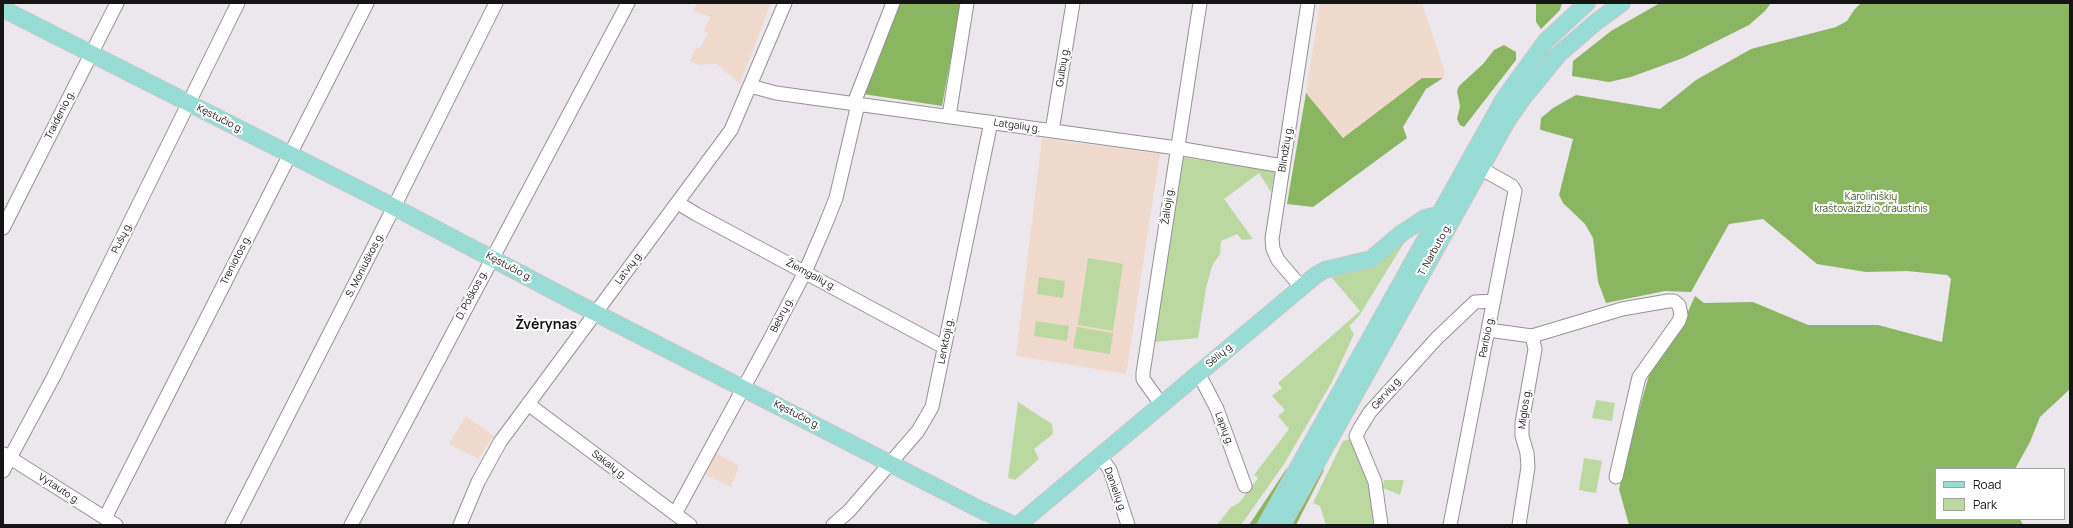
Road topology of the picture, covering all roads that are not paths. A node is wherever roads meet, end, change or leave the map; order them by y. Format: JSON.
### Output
{"nodes":[{"id":1,"x":117,"y":3,"type":"edge"},
{"id":2,"x":238,"y":3,"type":"edge"},
{"id":3,"x":367,"y":3,"type":"edge"},
{"id":4,"x":496,"y":3,"type":"edge"},
{"id":5,"x":628,"y":3,"type":"edge"},
{"id":6,"x":785,"y":3,"type":"edge"},
{"id":7,"x":893,"y":3,"type":"edge"},
{"id":8,"x":968,"y":3,"type":"edge"},
{"id":9,"x":1073,"y":3,"type":"edge"},
{"id":10,"x":1200,"y":3,"type":"edge"},
{"id":11,"x":1308,"y":3,"type":"edge"},
{"id":12,"x":1587,"y":3,"type":"edge"},
{"id":13,"x":1622,"y":3,"type":"edge"},
{"id":14,"x":3,"y":9,"type":"edge"},
{"id":15,"x":91,"y":53,"type":"junction"},
{"id":16,"x":750,"y":86,"type":"junction"},
{"id":17,"x":188,"y":103,"type":"junction"},
{"id":18,"x":856,"y":104,"type":"junction"},
{"id":19,"x":949,"y":116,"type":"junction"},
{"id":20,"x":990,"y":122,"type":"junction"},
{"id":21,"x":1052,"y":131,"type":"junction"},
{"id":22,"x":1176,"y":148,"type":"junction"},
{"id":23,"x":289,"y":155,"type":"junction"},
{"id":24,"x":1283,"y":166,"type":"junction"},
{"id":25,"x":1480,"y":168,"type":"junction"},
{"id":26,"x":678,"y":203,"type":"junction"},
{"id":27,"x":394,"y":207,"type":"junction"},
{"id":28,"x":1457,"y":210,"type":"junction"},
{"id":29,"x":1438,"y":214,"type":"junction"},
{"id":30,"x":3,"y":228,"type":"edge"},
{"id":31,"x":492,"y":258,"type":"junction"},
{"id":32,"x":805,"y":272,"type":"junction"},
{"id":33,"x":1301,"y":286,"type":"junction"},
{"id":34,"x":1494,"y":301,"type":"junction"},
{"id":35,"x":596,"y":313,"type":"junction"},
{"id":36,"x":1488,"y":330,"type":"junction"},
{"id":37,"x":1532,"y":336,"type":"junction"},
{"id":38,"x":944,"y":345,"type":"junction"},
{"id":39,"x":1197,"y":374,"type":"junction"},
{"id":40,"x":744,"y":388,"type":"junction"},
{"id":41,"x":528,"y":404,"type":"junction"},
{"id":42,"x":1161,"y":404,"type":"junction"},
{"id":43,"x":7,"y":455,"type":"edge"},
{"id":44,"x":1100,"y":456,"type":"junction"},
{"id":45,"x":890,"y":463,"type":"junction"},
{"id":46,"x":3,"y":471,"type":"edge"},
{"id":47,"x":1616,"y":477,"type":"dead end"},
{"id":48,"x":1245,"y":486,"type":"dead end"},
{"id":49,"x":675,"y":514,"type":"junction"},
{"id":50,"x":110,"y":522,"type":"edge"},
{"id":51,"x":1021,"y":524,"type":"edge"},
{"id":52,"x":232,"y":525,"type":"edge"},
{"id":53,"x":351,"y":525,"type":"edge"},
{"id":54,"x":460,"y":525,"type":"edge"},
{"id":55,"x":690,"y":525,"type":"edge"},
{"id":56,"x":833,"y":525,"type":"edge"},
{"id":57,"x":1128,"y":525,"type":"edge"},
{"id":58,"x":1266,"y":525,"type":"edge"},
{"id":59,"x":1282,"y":525,"type":"edge"},
{"id":60,"x":1381,"y":525,"type":"edge"},
{"id":61,"x":1450,"y":525,"type":"edge"},
{"id":62,"x":1519,"y":525,"type":"edge"}],
"edges":[{"from":1,"to":15,"type":"street","name":"Traidenio g."},
{"from":2,"to":17,"type":"street","name":"Pušų g."},
{"from":3,"to":23,"type":"street","name":"Treniotos g."},
{"from":4,"to":27,"type":"street","name":"S. Moniuškos g."},
{"from":5,"to":31,"type":"street","name":"D. Poškos g."},
{"from":6,"to":16,"type":"street","name":"Latvių g."},
{"from":7,"to":18,"type":"street","name":"Bebrų g."},
{"from":8,"to":19,"type":"street"},
{"from":9,"to":21,"type":"street","name":"Gulbių g."},
{"from":10,"to":22,"type":"street","name":"Žalioji g."},
{"from":11,"to":24,"type":"street","name":"Blindžių g."},
{"from":12,"to":29,"type":"main road","name":"T. Narbuto g."},
{"from":13,"to":25,"type":"main road","name":"T. Narbuto g."},
{"from":14,"to":15,"type":"main road","name":"Kęstučio g."},
{"from":15,"to":17,"type":"main road","name":"Kęstučio g."},
{"from":15,"to":30,"type":"street","name":"Traidenio g."},
{"from":16,"to":18,"type":"street","name":"Latgalių g."},
{"from":16,"to":26,"type":"street","name":"Latvių g."},
{"from":17,"to":23,"type":"main road","name":"Kęstučio g."},
{"from":17,"to":43,"type":"street","name":"Pušų g."},
{"from":18,"to":19,"type":"street","name":"Latgalių g."},
{"from":18,"to":32,"type":"street","name":"Bebrų g."},
{"from":19,"to":20,"type":"street","name":"Latgalių g."},
{"from":20,"to":21,"type":"street","name":"Latgalių g."},
{"from":20,"to":38,"type":"street","name":"Lenktoji g."},
{"from":21,"to":22,"type":"street","name":"Latgalių g."},
{"from":22,"to":24,"type":"street","name":"Latgalių g."},
{"from":22,"to":42,"type":"street","name":"Žalioji g."},
{"from":23,"to":27,"type":"main road","name":"Kęstučio g."},
{"from":23,"to":50,"type":"street","name":"Treniotos g."},
{"from":24,"to":33,"type":"street","name":"Blindžių g."},
{"from":25,"to":28,"type":"main road","name":"T. Narbuto g."},
{"from":25,"to":34,"type":"street","name":"Paribio g."},
{"from":26,"to":32,"type":"street","name":"Žiemgalių g."},
{"from":26,"to":35,"type":"street","name":"Latvių g."},
{"from":27,"to":31,"type":"main road","name":"Kęstučio g."},
{"from":27,"to":52,"type":"street","name":"S. Moniuškos g."},
{"from":28,"to":29,"type":"main road","name":"Sėlių g."},
{"from":28,"to":59,"type":"main road","name":"T. Narbuto g."},
{"from":29,"to":33,"type":"main road","name":"Sėlių g."},
{"from":29,"to":58,"type":"main road","name":"T. Narbuto g."},
{"from":31,"to":35,"type":"main road","name":"Kęstučio g."},
{"from":31,"to":53,"type":"street","name":"D. Poškos g."},
{"from":32,"to":38,"type":"street","name":"Žiemgalių g."},
{"from":32,"to":40,"type":"street","name":"Bebrų g."},
{"from":33,"to":39,"type":"main road","name":"Sėlių g."},
{"from":34,"to":36,"type":"street","name":"Paribio g."},
{"from":34,"to":60,"type":"street","name":"Gervių g."},
{"from":35,"to":40,"type":"main road","name":"Kęstučio g."},
{"from":35,"to":41,"type":"street","name":"Latvių g."},
{"from":36,"to":37,"type":"street"},
{"from":36,"to":61,"type":"street","name":"Paribio g."},
{"from":37,"to":47,"type":"street"},
{"from":37,"to":62,"type":"street","name":"Miglos g."},
{"from":38,"to":45,"type":"street","name":"Lenktoji g."},
{"from":39,"to":42,"type":"main road","name":"Sėlių g."},
{"from":39,"to":48,"type":"street","name":"Lapių g."},
{"from":40,"to":45,"type":"main road","name":"Kęstučio g."},
{"from":40,"to":49,"type":"street","name":"Bebrų g."},
{"from":41,"to":49,"type":"street","name":"Sakalų g."},
{"from":41,"to":54,"type":"street","name":"Latvių g."},
{"from":42,"to":44,"type":"main road","name":"Sėlių g."},
{"from":43,"to":46,"type":"street","name":"Pušų g."},
{"from":43,"to":50,"type":"street","name":"Vytauto g."},
{"from":44,"to":51,"type":"main road","name":"Sėlių g."},
{"from":44,"to":57,"type":"street","name":"Danielių g."},
{"from":45,"to":51,"type":"main road","name":"Kęstučio g."},
{"from":45,"to":56,"type":"street","name":"Lenktoji g."},
{"from":49,"to":55,"type":"street","name":"Sakalų g."}]}
